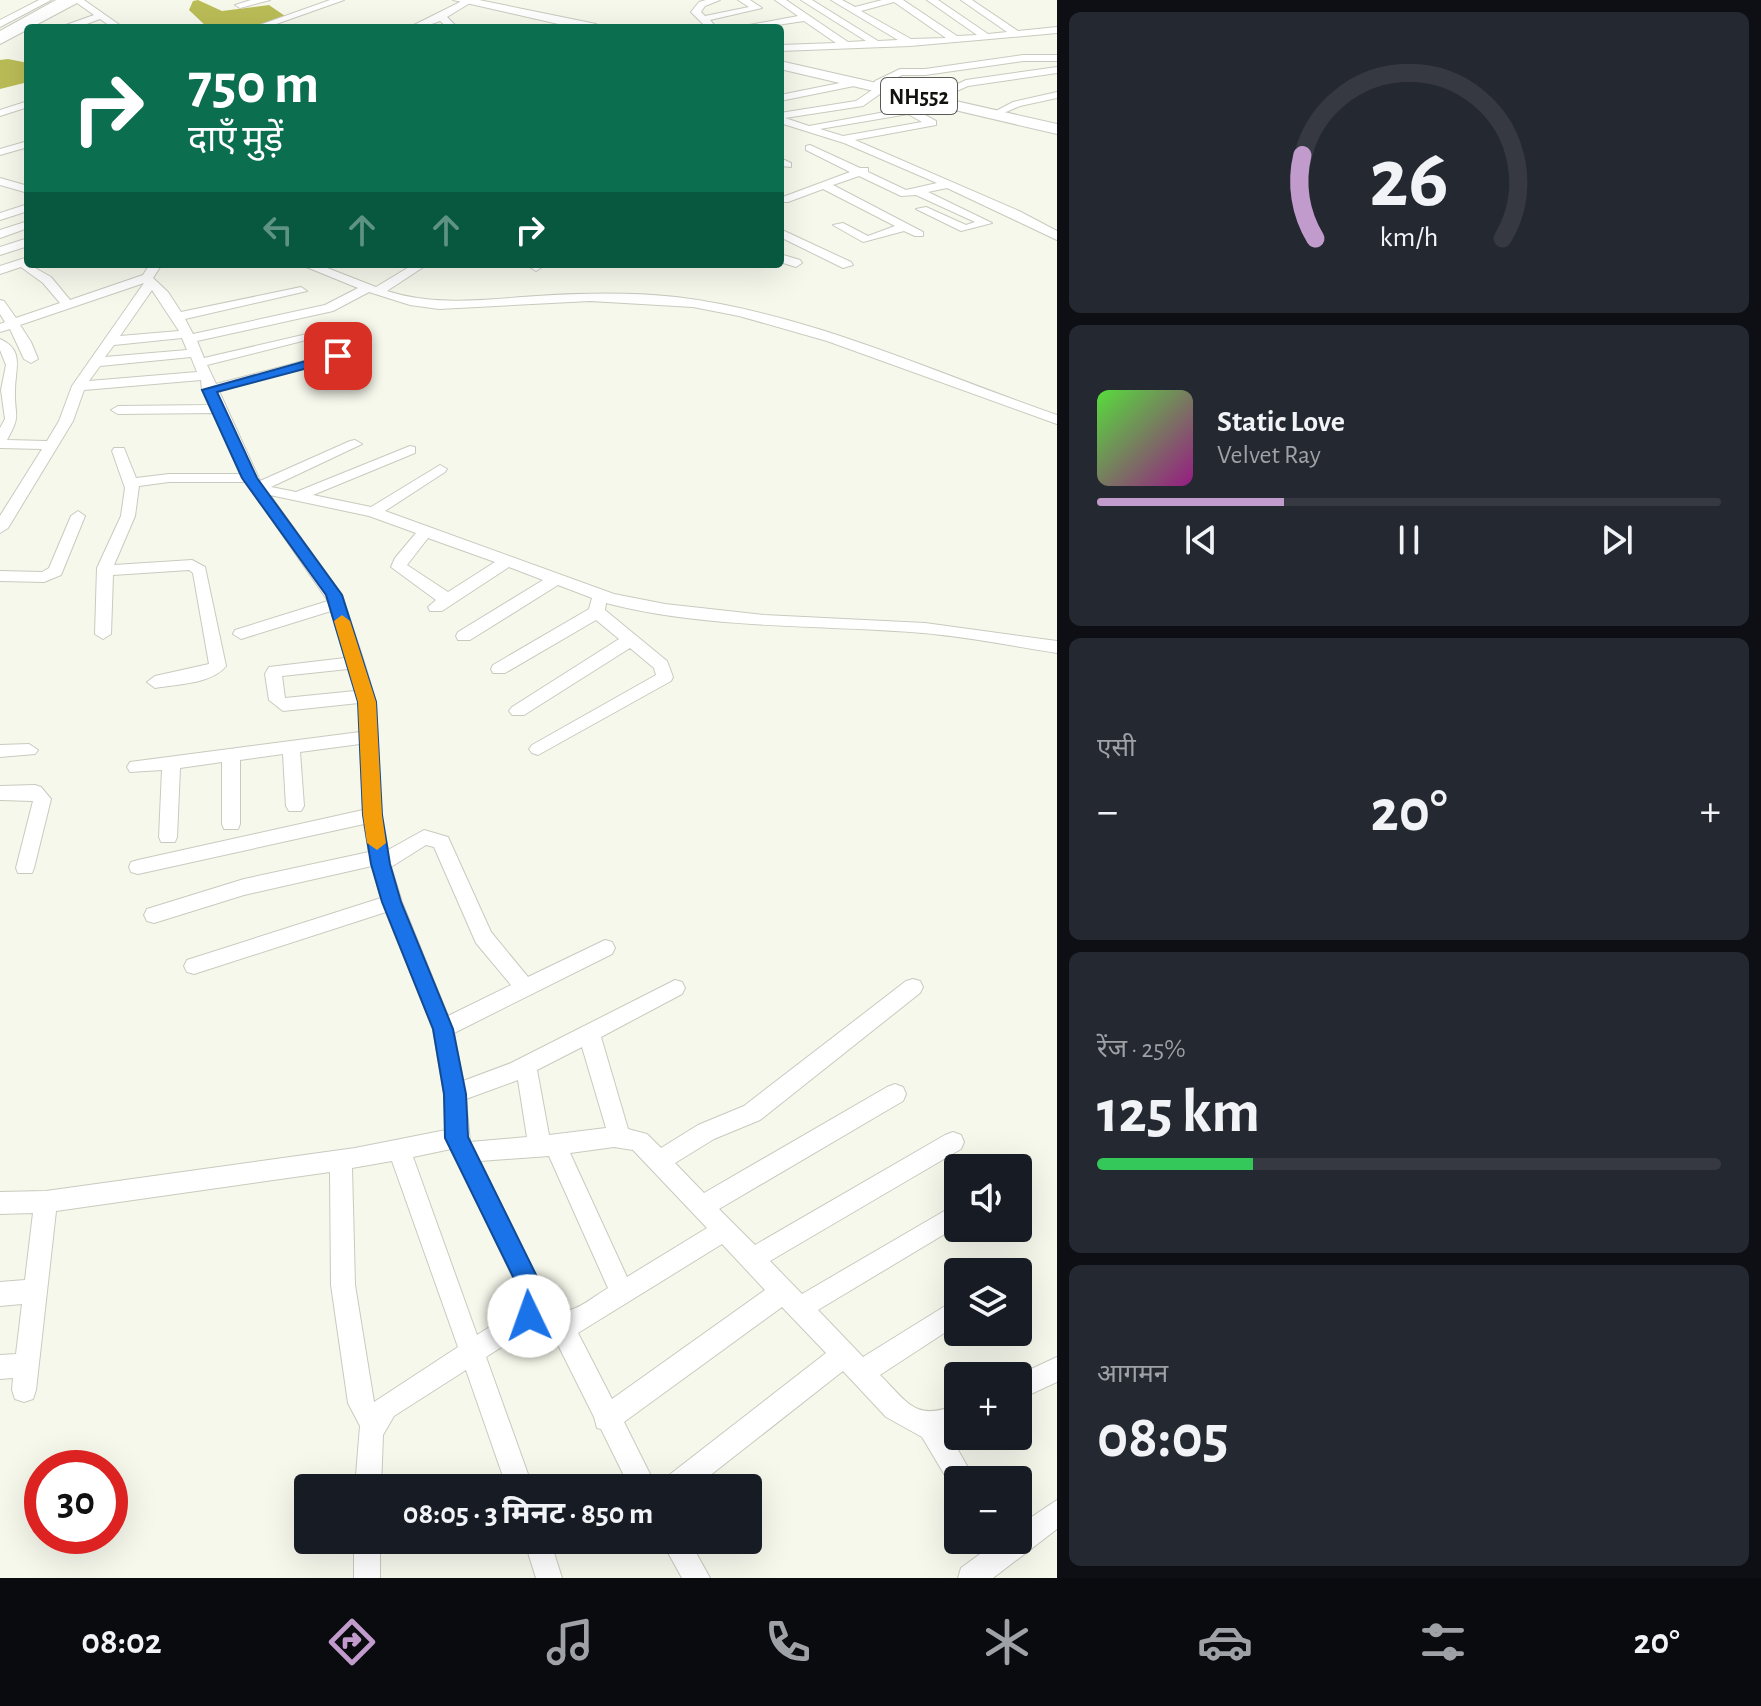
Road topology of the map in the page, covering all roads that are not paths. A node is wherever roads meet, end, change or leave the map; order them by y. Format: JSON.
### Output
{"nodes":[{"id":1,"x":46,"y":0,"type":"edge"},
{"id":2,"x":55,"y":0,"type":"edge"},
{"id":3,"x":66,"y":0,"type":"edge"},
{"id":4,"x":77,"y":0,"type":"edge"},
{"id":5,"x":265,"y":0,"type":"edge"},
{"id":6,"x":339,"y":0,"type":"edge"},
{"id":7,"x":446,"y":0,"type":"edge"},
{"id":8,"x":715,"y":0,"type":"edge"},
{"id":9,"x":743,"y":0,"type":"edge"},
{"id":10,"x":780,"y":0,"type":"edge"},
{"id":11,"x":806,"y":0,"type":"edge"},
{"id":12,"x":836,"y":0,"type":"edge"},
{"id":13,"x":895,"y":0,"type":"edge"},
{"id":14,"x":932,"y":0,"type":"edge"},
{"id":15,"x":966,"y":0,"type":"edge"},
{"id":16,"x":465,"y":1,"type":"edge"},
{"id":17,"x":698,"y":2,"type":"edge"},
{"id":18,"x":240,"y":5,"type":"dead end"},
{"id":19,"x":854,"y":10,"type":"junction"},
{"id":20,"x":917,"y":11,"type":"junction"},
{"id":21,"x":896,"y":14,"type":"dead end"},
{"id":22,"x":100,"y":16,"type":"junction"},
{"id":23,"x":441,"y":17,"type":"junction"},
{"id":24,"x":884,"y":17,"type":"dead end"},
{"id":25,"x":804,"y":18,"type":"junction"},
{"id":26,"x":703,"y":19,"type":"junction"},
{"id":27,"x":873,"y":20,"type":"junction"},
{"id":28,"x":779,"y":21,"type":"junction"},
{"id":29,"x":24,"y":24,"type":"edge"},
{"id":30,"x":24,"y":24,"type":"edge"},
{"id":31,"x":28,"y":24,"type":"edge"},
{"id":32,"x":77,"y":24,"type":"edge"},
{"id":33,"x":111,"y":24,"type":"edge"},
{"id":34,"x":268,"y":24,"type":"edge"},
{"id":35,"x":423,"y":24,"type":"edge"},
{"id":36,"x":449,"y":24,"type":"edge"},
{"id":37,"x":564,"y":24,"type":"edge"},
{"id":38,"x":577,"y":24,"type":"edge"},
{"id":39,"x":708,"y":24,"type":"edge"},
{"id":40,"x":761,"y":24,"type":"edge"},
{"id":41,"x":783,"y":24,"type":"edge"},
{"id":42,"x":784,"y":25,"type":"edge"},
{"id":43,"x":24,"y":26,"type":"edge"},
{"id":44,"x":0,"y":27,"type":"edge"},
{"id":45,"x":789,"y":29,"type":"dead end"},
{"id":46,"x":1057,"y":30,"type":"edge"},
{"id":47,"x":1017,"y":34,"type":"junction"},
{"id":48,"x":0,"y":38,"type":"edge"},
{"id":49,"x":801,"y":38,"type":"dead end"},
{"id":50,"x":910,"y":43,"type":"junction"},
{"id":51,"x":953,"y":43,"type":"junction"},
{"id":52,"x":878,"y":45,"type":"junction"},
{"id":53,"x":1006,"y":45,"type":"junction"},
{"id":54,"x":847,"y":46,"type":"junction"},
{"id":55,"x":814,"y":47,"type":"junction"},
{"id":56,"x":784,"y":48,"type":"edge"},
{"id":57,"x":966,"y":56,"type":"dead end"},
{"id":58,"x":1057,"y":58,"type":"edge"},
{"id":59,"x":976,"y":64,"type":"junction"},
{"id":60,"x":784,"y":65,"type":"edge"},
{"id":61,"x":784,"y":65,"type":"edge"},
{"id":62,"x":1057,"y":70,"type":"edge"},
{"id":63,"x":991,"y":77,"type":"junction"},
{"id":64,"x":860,"y":82,"type":"junction"},
{"id":65,"x":881,"y":85,"type":"junction"},
{"id":66,"x":1057,"y":95,"type":"edge"},
{"id":67,"x":784,"y":97,"type":"edge"},
{"id":68,"x":928,"y":97,"type":"junction"},
{"id":69,"x":24,"y":105,"type":"edge"},
{"id":70,"x":910,"y":111,"type":"junction"},
{"id":71,"x":999,"y":112,"type":"junction"},
{"id":72,"x":0,"y":113,"type":"edge"},
{"id":73,"x":784,"y":117,"type":"edge"},
{"id":74,"x":784,"y":119,"type":"edge"},
{"id":75,"x":809,"y":127,"type":"junction"},
{"id":76,"x":1057,"y":127,"type":"edge"},
{"id":77,"x":843,"y":139,"type":"junction"},
{"id":78,"x":24,"y":145,"type":"edge"},
{"id":79,"x":810,"y":148,"type":"dead end"},
{"id":80,"x":0,"y":152,"type":"edge"},
{"id":81,"x":893,"y":160,"type":"junction"},
{"id":82,"x":860,"y":172,"type":"junction"},
{"id":83,"x":0,"y":181,"type":"edge"},
{"id":84,"x":948,"y":184,"type":"junction"},
{"id":85,"x":824,"y":185,"type":"junction"},
{"id":86,"x":24,"y":189,"type":"edge"},
{"id":87,"x":919,"y":192,"type":"junction"},
{"id":88,"x":784,"y":200,"type":"dead end"},
{"id":89,"x":24,"y":208,"type":"edge"},
{"id":90,"x":922,"y":209,"type":"dead end"},
{"id":91,"x":0,"y":217,"type":"edge"},
{"id":92,"x":24,"y":225,"type":"edge"},
{"id":93,"x":839,"y":225,"type":"dead end"},
{"id":94,"x":905,"y":227,"type":"junction"},
{"id":95,"x":0,"y":234,"type":"edge"},
{"id":96,"x":784,"y":234,"type":"edge"},
{"id":97,"x":919,"y":234,"type":"dead end"},
{"id":98,"x":1057,"y":236,"type":"edge"},
{"id":99,"x":24,"y":243,"type":"edge"},
{"id":100,"x":0,"y":251,"type":"edge"},
{"id":101,"x":784,"y":259,"type":"edge"},
{"id":102,"x":24,"y":263,"type":"edge"},
{"id":103,"x":796,"y":263,"type":"dead end"},
{"id":104,"x":847,"y":265,"type":"dead end"},
{"id":105,"x":33,"y":268,"type":"edge"},
{"id":106,"x":316,"y":268,"type":"edge"},
{"id":107,"x":414,"y":268,"type":"edge"},
{"id":108,"x":0,"y":270,"type":"edge"},
{"id":109,"x":151,"y":275,"type":"edge"},
{"id":110,"x":375,"y":289,"type":"junction"},
{"id":111,"x":301,"y":291,"type":"dead end"},
{"id":112,"x":66,"y":303,"type":"junction"},
{"id":113,"x":0,"y":304,"type":"edge"},
{"id":114,"x":177,"y":317,"type":"junction"},
{"id":115,"x":6,"y":326,"type":"edge"},
{"id":116,"x":320,"y":335,"type":"dead end"},
{"id":117,"x":111,"y":341,"type":"junction"},
{"id":118,"x":0,"y":343,"type":"edge"},
{"id":119,"x":338,"y":356,"type":"dead end"},
{"id":120,"x":31,"y":359,"type":"dead end"},
{"id":121,"x":196,"y":359,"type":"junction"},
{"id":122,"x":97,"y":362,"type":"junction"},
{"id":123,"x":79,"y":386,"type":"junction"},
{"id":124,"x":219,"y":409,"type":"junction"},
{"id":125,"x":118,"y":410,"type":"dead end"},
{"id":126,"x":1057,"y":420,"type":"edge"},
{"id":127,"x":0,"y":442,"type":"edge"},
{"id":128,"x":355,"y":444,"type":"dead end"},
{"id":129,"x":50,"y":445,"type":"junction"},
{"id":130,"x":410,"y":450,"type":"dead end"},
{"id":131,"x":119,"y":451,"type":"dead end"},
{"id":132,"x":440,"y":469,"type":"dead end"},
{"id":133,"x":132,"y":483,"type":"junction"},
{"id":134,"x":253,"y":483,"type":"junction"},
{"id":135,"x":298,"y":496,"type":"junction"},
{"id":136,"x":6,"y":509,"type":"edge"},
{"id":137,"x":373,"y":512,"type":"junction"},
{"id":138,"x":78,"y":516,"type":"dead end"},
{"id":139,"x":0,"y":528,"type":"edge"},
{"id":140,"x":425,"y":532,"type":"junction"},
{"id":141,"x":508,"y":561,"type":"junction"},
{"id":142,"x":105,"y":571,"type":"junction"},
{"id":143,"x":0,"y":576,"type":"edge"},
{"id":144,"x":556,"y":579,"type":"junction"},
{"id":145,"x":337,"y":604,"type":"junction"},
{"id":146,"x":598,"y":604,"type":"junction"},
{"id":147,"x":103,"y":634,"type":"dead end"},
{"id":148,"x":241,"y":634,"type":"dead end"},
{"id":149,"x":464,"y":636,"type":"dead end"},
{"id":150,"x":630,"y":640,"type":"junction"},
{"id":151,"x":1057,"y":647,"type":"edge"},
{"id":152,"x":356,"y":662,"type":"junction"},
{"id":153,"x":499,"y":669,"type":"dead end"},
{"id":154,"x":155,"y":682,"type":"dead end"},
{"id":155,"x":365,"y":696,"type":"junction"},
{"id":156,"x":518,"y":711,"type":"dead end"},
{"id":157,"x":368,"y":737,"type":"junction"},
{"id":158,"x":291,"y":747,"type":"junction"},
{"id":159,"x":538,"y":749,"type":"dead end"},
{"id":160,"x":29,"y":750,"type":"dead end"},
{"id":161,"x":0,"y":751,"type":"edge"},
{"id":162,"x":231,"y":754,"type":"junction"},
{"id":163,"x":171,"y":762,"type":"junction"},
{"id":164,"x":136,"y":767,"type":"dead end"},
{"id":165,"x":0,"y":793,"type":"edge"},
{"id":166,"x":295,"y":806,"type":"dead end"},
{"id":167,"x":372,"y":815,"type":"junction"},
{"id":168,"x":231,"y":824,"type":"dead end"},
{"id":169,"x":168,"y":837,"type":"dead end"},
{"id":170,"x":380,"y":860,"type":"junction"},
{"id":171,"x":138,"y":867,"type":"dead end"},
{"id":172,"x":25,"y":868,"type":"dead end"},
{"id":173,"x":392,"y":902,"type":"junction"},
{"id":174,"x":154,"y":915,"type":"dead end"},
{"id":175,"x":605,"y":948,"type":"dead end"},
{"id":176,"x":194,"y":966,"type":"dead end"},
{"id":177,"x":913,"y":987,"type":"dead end"},
{"id":178,"x":525,"y":988,"type":"junction"},
{"id":179,"x":675,"y":988,"type":"dead end"},
{"id":180,"x":443,"y":1029,"type":"junction"},
{"id":181,"x":589,"y":1033,"type":"junction"},
{"id":182,"x":526,"y":1066,"type":"junction"},
{"id":183,"x":455,"y":1094,"type":"junction"},
{"id":184,"x":895,"y":1094,"type":"dead end"},
{"id":185,"x":619,"y":1137,"type":"junction"},
{"id":186,"x":953,"y":1142,"type":"dead end"},
{"id":187,"x":461,"y":1145,"type":"junction"},
{"id":188,"x":547,"y":1146,"type":"junction"},
{"id":189,"x":400,"y":1152,"type":"junction"},
{"id":190,"x":341,"y":1160,"type":"junction"},
{"id":191,"x":660,"y":1161,"type":"junction"},
{"id":192,"x":46,"y":1202,"type":"junction"},
{"id":193,"x":0,"y":1203,"type":"edge"},
{"id":194,"x":703,"y":1206,"type":"junction"},
{"id":195,"x":944,"y":1221,"type":"edge"},
{"id":196,"x":724,"y":1230,"type":"junction"},
{"id":197,"x":752,"y":1260,"type":"junction"},
{"id":198,"x":36,"y":1291,"type":"junction"},
{"id":199,"x":0,"y":1294,"type":"edge"},
{"id":200,"x":623,"y":1294,"type":"junction"},
{"id":201,"x":790,"y":1301,"type":"junction"},
{"id":202,"x":529,"y":1316,"type":"junction"},
{"id":203,"x":944,"y":1317,"type":"edge"},
{"id":204,"x":561,"y":1325,"type":"junction"},
{"id":205,"x":470,"y":1354,"type":"junction"},
{"id":206,"x":851,"y":1365,"type":"junction"},
{"id":207,"x":0,"y":1367,"type":"edge"},
{"id":208,"x":1055,"y":1374,"type":"edge"},
{"id":209,"x":1032,"y":1383,"type":"edge"},
{"id":210,"x":606,"y":1419,"type":"junction"},
{"id":211,"x":373,"y":1424,"type":"junction"},
{"id":212,"x":944,"y":1424,"type":"edge"},
{"id":213,"x":930,"y":1427,"type":"junction"},
{"id":214,"x":954,"y":1466,"type":"edge"},
{"id":215,"x":368,"y":1474,"type":"edge"},
{"id":216,"x":515,"y":1474,"type":"edge"},
{"id":217,"x":636,"y":1474,"type":"edge"},
{"id":218,"x":693,"y":1474,"type":"edge"},
{"id":219,"x":1057,"y":1513,"type":"edge"},
{"id":220,"x":1032,"y":1529,"type":"edge"},
{"id":221,"x":367,"y":1554,"type":"edge"},
{"id":222,"x":541,"y":1554,"type":"edge"},
{"id":223,"x":682,"y":1554,"type":"edge"},
{"id":224,"x":998,"y":1554,"type":"edge"},
{"id":225,"x":367,"y":1578,"type":"edge"},
{"id":226,"x":549,"y":1578,"type":"edge"},
{"id":227,"x":697,"y":1578,"type":"edge"},
{"id":228,"x":971,"y":1578,"type":"edge"}],
"edges":[{"from":1,"to":44,"type":"street"},
{"from":2,"to":44,"type":"highway"},
{"from":3,"to":29,"type":"highway"},
{"from":4,"to":22,"type":"street"},
{"from":4,"to":31,"type":"street"},
{"from":5,"to":18,"type":"street"},
{"from":6,"to":34,"type":"street"},
{"from":7,"to":16,"type":"highway"},
{"from":8,"to":17,"type":"street"},
{"from":9,"to":26,"type":"street"},
{"from":10,"to":25,"type":"street"},
{"from":11,"to":52,"type":"street"},
{"from":12,"to":19,"type":"street"},
{"from":13,"to":19,"type":"street"},
{"from":13,"to":20,"type":"street"},
{"from":14,"to":53,"type":"street"},
{"from":15,"to":47,"type":"street"},
{"from":16,"to":23,"type":"street"},
{"from":16,"to":37,"type":"highway"},
{"from":16,"to":38,"type":"highway"},
{"from":17,"to":26,"type":"street"},
{"from":19,"to":27,"type":"street"},
{"from":20,"to":21,"type":"street"},
{"from":20,"to":51,"type":"street"},
{"from":22,"to":32,"type":"street"},
{"from":22,"to":33,"type":"street"},
{"from":23,"to":35,"type":"street"},
{"from":23,"to":36,"type":"street"},
{"from":24,"to":27,"type":"street"},
{"from":25,"to":28,"type":"street"},
{"from":25,"to":54,"type":"street"},
{"from":26,"to":39,"type":"street"},
{"from":27,"to":50,"type":"street"},
{"from":28,"to":40,"type":"street"},
{"from":28,"to":41,"type":"street"},
{"from":30,"to":48,"type":"highway"},
{"from":42,"to":45,"type":"street"},
{"from":43,"to":48,"type":"street"},
{"from":46,"to":47,"type":"street"},
{"from":47,"to":53,"type":"street"},
{"from":49,"to":55,"type":"street"},
{"from":50,"to":51,"type":"street"},
{"from":50,"to":52,"type":"street"},
{"from":51,"to":53,"type":"street"},
{"from":52,"to":54,"type":"street"},
{"from":53,"to":58,"type":"street"},
{"from":53,"to":59,"type":"street"},
{"from":54,"to":55,"type":"street"},
{"from":55,"to":56,"type":"street"},
{"from":57,"to":59,"type":"street"},
{"from":59,"to":63,"type":"street"},
{"from":59,"to":65,"type":"street"},
{"from":60,"to":64,"type":"highway","number":"NH552"},
{"from":61,"to":65,"type":"highway","number":"NH552"},
{"from":62,"to":63,"type":"street"},
{"from":63,"to":68,"type":"street"},
{"from":64,"to":65,"type":"highway","number":"NH552"},
{"from":64,"to":67,"type":"street"},
{"from":65,"to":68,"type":"highway","number":"NH552"},
{"from":65,"to":73,"type":"street"},
{"from":66,"to":71,"type":"street"},
{"from":68,"to":70,"type":"street"},
{"from":68,"to":71,"type":"highway","number":"NH552"},
{"from":68,"to":76,"type":"highway","number":"NH552"},
{"from":69,"to":72,"type":"street"},
{"from":70,"to":75,"type":"street"},
{"from":70,"to":77,"type":"street"},
{"from":71,"to":76,"type":"highway","number":"NH552"},
{"from":74,"to":75,"type":"street"},
{"from":75,"to":77,"type":"street"},
{"from":77,"to":81,"type":"street"},
{"from":78,"to":80,"type":"street"},
{"from":79,"to":82,"type":"street"},
{"from":81,"to":82,"type":"street"},
{"from":81,"to":84,"type":"street"},
{"from":82,"to":85,"type":"street"},
{"from":82,"to":87,"type":"street"},
{"from":83,"to":86,"type":"street"},
{"from":84,"to":87,"type":"street"},
{"from":84,"to":98,"type":"street"},
{"from":85,"to":88,"type":"street"},
{"from":85,"to":94,"type":"street"},
{"from":87,"to":90,"type":"street"},
{"from":89,"to":91,"type":"street"},
{"from":92,"to":95,"type":"street"},
{"from":93,"to":94,"type":"street"},
{"from":94,"to":97,"type":"street"},
{"from":96,"to":104,"type":"street"},
{"from":99,"to":100,"type":"street"},
{"from":101,"to":103,"type":"street"},
{"from":102,"to":108,"type":"street"},
{"from":105,"to":112,"type":"street"},
{"from":106,"to":110,"type":"street"},
{"from":107,"to":110,"type":"street"},
{"from":109,"to":112,"type":"street"},
{"from":109,"to":114,"type":"street"},
{"from":109,"to":117,"type":"street"},
{"from":110,"to":121,"type":"street"},
{"from":110,"to":126,"type":"street"},
{"from":111,"to":114,"type":"street"},
{"from":112,"to":115,"type":"street"},
{"from":113,"to":115,"type":"street"},
{"from":114,"to":121,"type":"street"},
{"from":115,"to":120,"type":"street"},
{"from":116,"to":121,"type":"street"},
{"from":117,"to":121,"type":"street"},
{"from":117,"to":122,"type":"street"},
{"from":118,"to":127,"type":"street"},
{"from":119,"to":121,"type":"street"},
{"from":121,"to":122,"type":"street"},
{"from":121,"to":123,"type":"street"},
{"from":121,"to":124,"type":"street"},
{"from":122,"to":123,"type":"street"},
{"from":123,"to":129,"type":"street"},
{"from":124,"to":125,"type":"street"},
{"from":124,"to":134,"type":"street"},
{"from":127,"to":129,"type":"street"},
{"from":128,"to":134,"type":"street"},
{"from":129,"to":136,"type":"street"},
{"from":130,"to":135,"type":"street"},
{"from":131,"to":133,"type":"street"},
{"from":132,"to":137,"type":"street"},
{"from":133,"to":134,"type":"street"},
{"from":133,"to":142,"type":"street"},
{"from":134,"to":135,"type":"street"},
{"from":134,"to":145,"type":"street"},
{"from":135,"to":137,"type":"street"},
{"from":136,"to":139,"type":"street"},
{"from":137,"to":140,"type":"street"},
{"from":138,"to":143,"type":"street"},
{"from":140,"to":141,"type":"street"},
{"from":140,"to":141,"type":"street"},
{"from":141,"to":144,"type":"street"},
{"from":142,"to":147,"type":"street"},
{"from":142,"to":154,"type":"street"},
{"from":144,"to":146,"type":"street"},
{"from":144,"to":149,"type":"street"},
{"from":145,"to":148,"type":"street"},
{"from":145,"to":152,"type":"street"},
{"from":146,"to":150,"type":"street"},
{"from":146,"to":151,"type":"street"},
{"from":146,"to":153,"type":"street"},
{"from":150,"to":156,"type":"street"},
{"from":150,"to":159,"type":"street"},
{"from":152,"to":155,"type":"street"},
{"from":152,"to":155,"type":"street"},
{"from":155,"to":157,"type":"street"},
{"from":157,"to":158,"type":"street"},
{"from":157,"to":167,"type":"street"},
{"from":158,"to":162,"type":"street"},
{"from":158,"to":166,"type":"street"},
{"from":160,"to":161,"type":"street"},
{"from":162,"to":163,"type":"street"},
{"from":162,"to":168,"type":"street"},
{"from":163,"to":164,"type":"street"},
{"from":163,"to":169,"type":"street"},
{"from":165,"to":172,"type":"street"},
{"from":167,"to":170,"type":"street"},
{"from":167,"to":171,"type":"street"},
{"from":170,"to":173,"type":"street"},
{"from":170,"to":174,"type":"street"},
{"from":170,"to":178,"type":"street"},
{"from":173,"to":176,"type":"street"},
{"from":173,"to":180,"type":"street"},
{"from":175,"to":178,"type":"street"},
{"from":177,"to":191,"type":"street"},
{"from":178,"to":180,"type":"street"},
{"from":179,"to":181,"type":"street"},
{"from":180,"to":183,"type":"street"},
{"from":181,"to":182,"type":"street"},
{"from":181,"to":185,"type":"street"},
{"from":182,"to":183,"type":"street"},
{"from":182,"to":188,"type":"street"},
{"from":183,"to":187,"type":"street"},
{"from":184,"to":194,"type":"street"},
{"from":185,"to":188,"type":"street"},
{"from":185,"to":191,"type":"street"},
{"from":186,"to":197,"type":"street"},
{"from":187,"to":188,"type":"street"},
{"from":187,"to":189,"type":"street"},
{"from":187,"to":202,"type":"street"},
{"from":188,"to":200,"type":"street"},
{"from":189,"to":190,"type":"street"},
{"from":189,"to":205,"type":"street"},
{"from":190,"to":192,"type":"street"},
{"from":190,"to":211,"type":"street"},
{"from":191,"to":194,"type":"street"},
{"from":192,"to":193,"type":"street"},
{"from":192,"to":198,"type":"street"},
{"from":194,"to":196,"type":"street"},
{"from":195,"to":201,"type":"street"},
{"from":196,"to":197,"type":"street"},
{"from":196,"to":200,"type":"street"},
{"from":197,"to":201,"type":"street"},
{"from":198,"to":199,"type":"street"},
{"from":198,"to":207,"type":"street"},
{"from":200,"to":204,"type":"street"},
{"from":201,"to":206,"type":"street"},
{"from":201,"to":210,"type":"street"},
{"from":202,"to":204,"type":"street"},
{"from":202,"to":205,"type":"street"},
{"from":203,"to":206,"type":"street"},
{"from":204,"to":210,"type":"street"},
{"from":205,"to":211,"type":"street"},
{"from":205,"to":216,"type":"street"},
{"from":206,"to":213,"type":"street"},
{"from":206,"to":218,"type":"street"},
{"from":208,"to":209,"type":"street"},
{"from":210,"to":217,"type":"street"},
{"from":211,"to":215,"type":"street"},
{"from":212,"to":213,"type":"street"},
{"from":213,"to":214,"type":"street"},
{"from":219,"to":220,"type":"street"},
{"from":221,"to":225,"type":"street"},
{"from":222,"to":226,"type":"street"},
{"from":223,"to":227,"type":"street"},
{"from":224,"to":228,"type":"street"}]}
